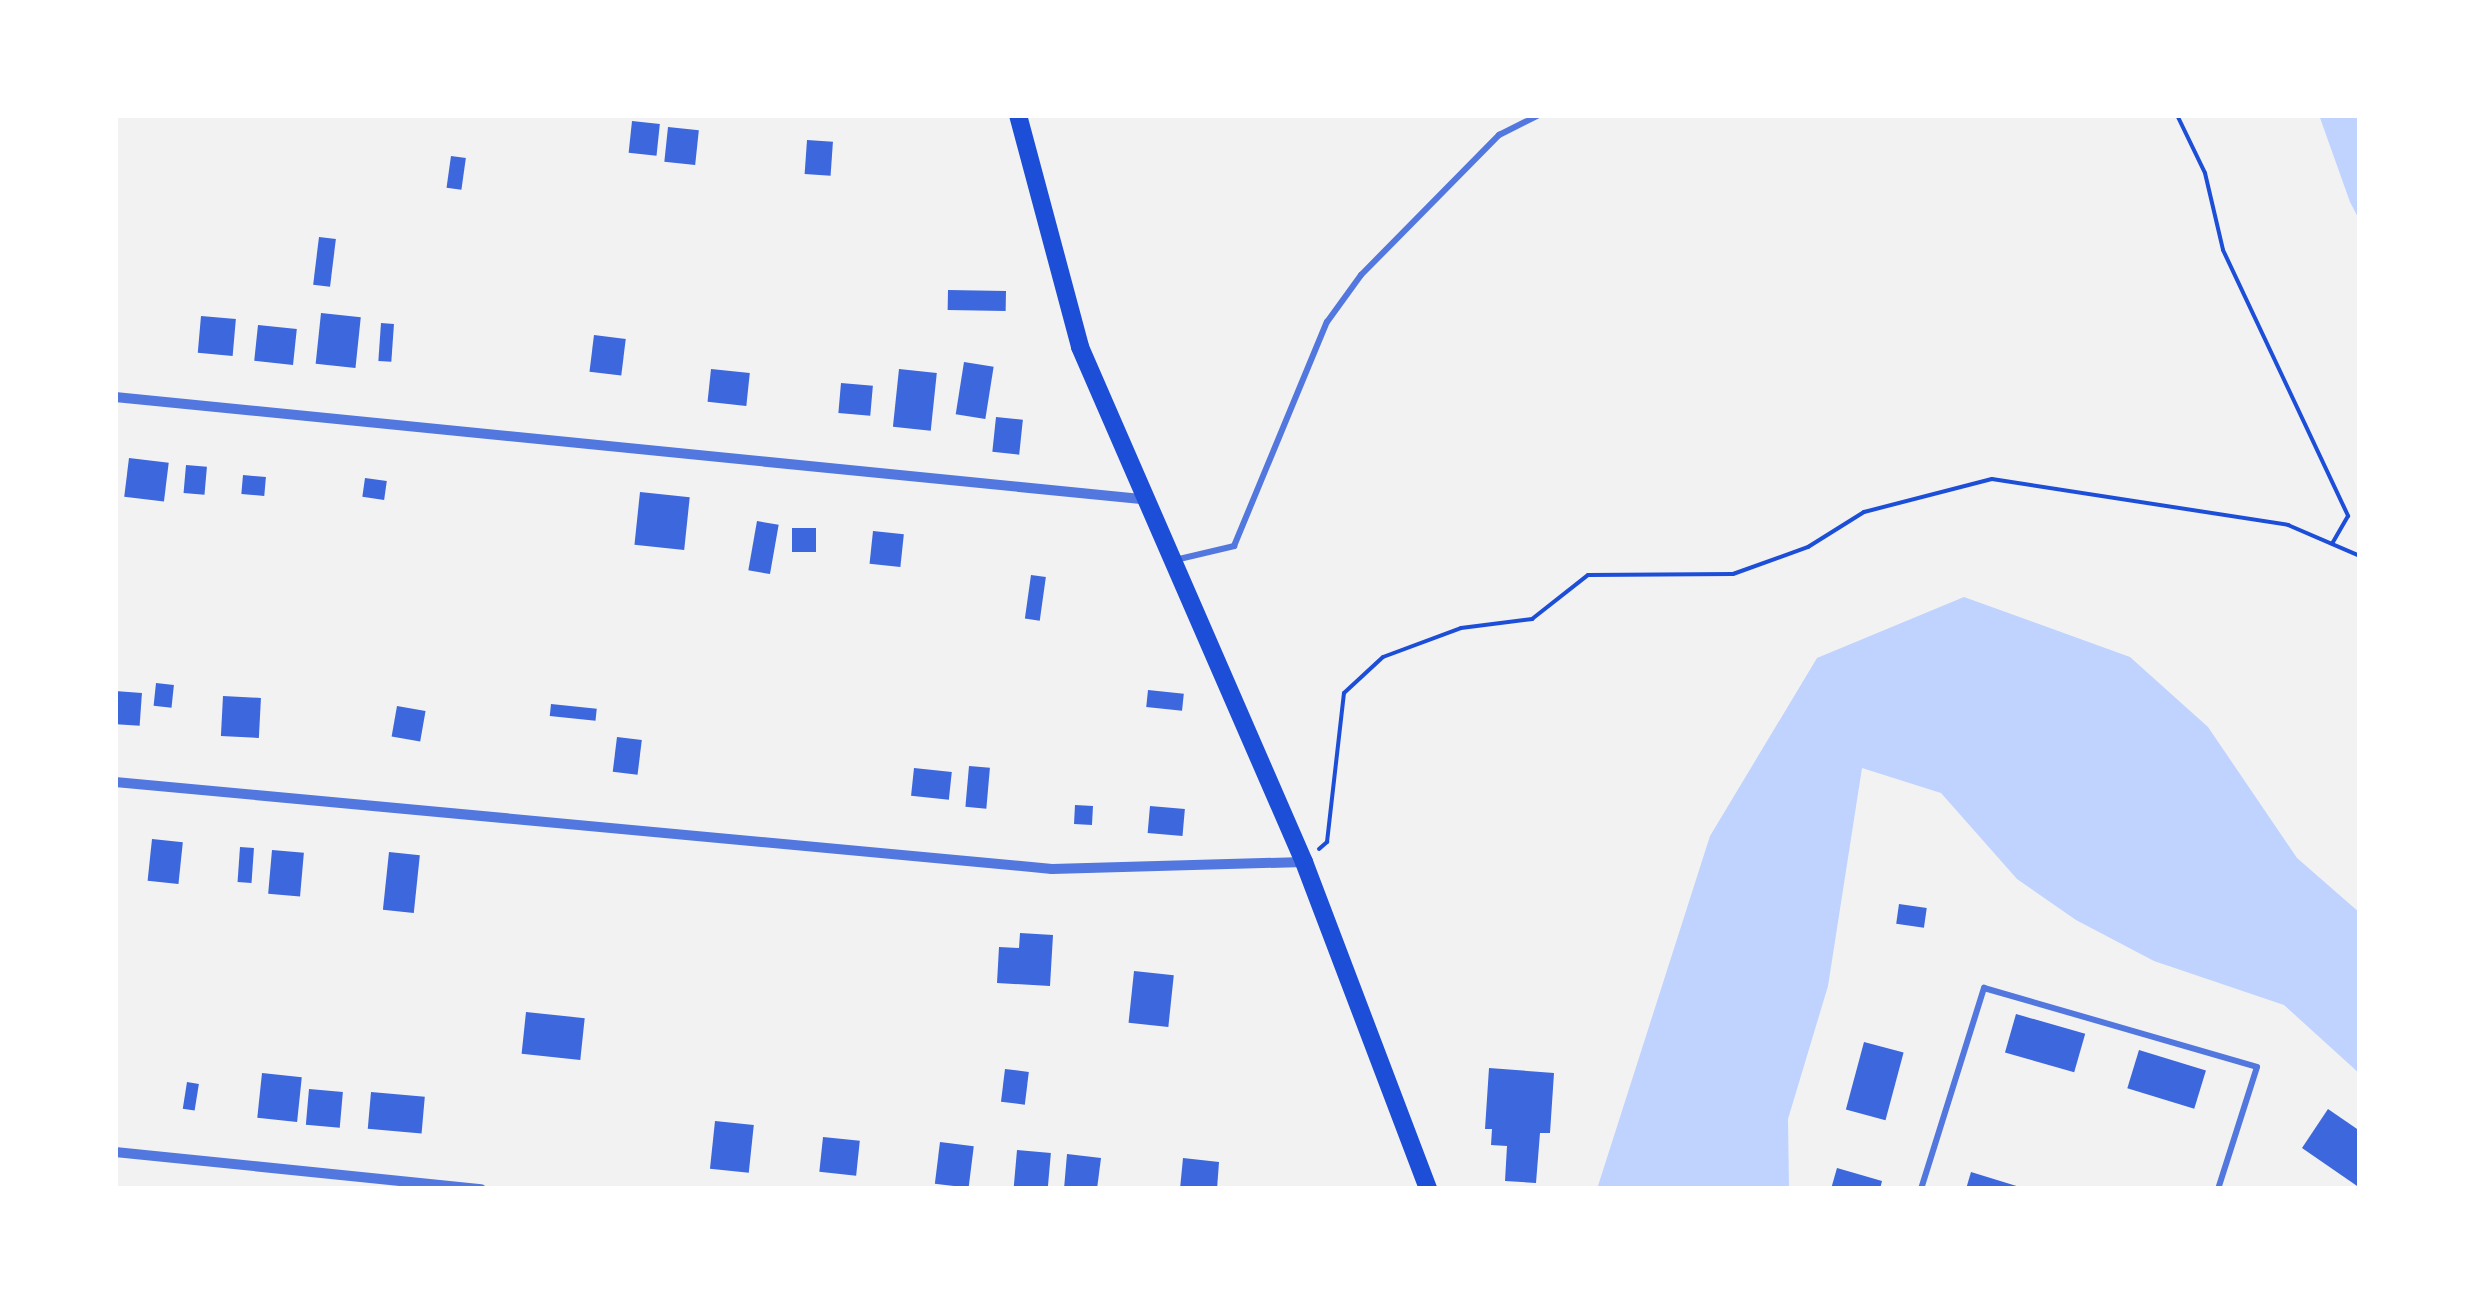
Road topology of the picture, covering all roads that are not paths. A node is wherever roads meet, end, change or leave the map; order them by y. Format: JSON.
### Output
{"nodes":[{"id":1,"x":1018,"y":115,"type":"edge"},
{"id":2,"x":1539,"y":115,"type":"edge"},
{"id":3,"x":115,"y":397,"type":"edge"},
{"id":4,"x":1141,"y":499,"type":"junction"},
{"id":5,"x":1168,"y":560,"type":"junction"},
{"id":6,"x":115,"y":782,"type":"edge"},
{"id":7,"x":1304,"y":862,"type":"junction"},
{"id":8,"x":115,"y":1152,"type":"edge"},
{"id":9,"x":481,"y":1189,"type":"edge"},
{"id":10,"x":1428,"y":1189,"type":"edge"},
{"id":11,"x":1921,"y":1189,"type":"edge"},
{"id":12,"x":2218,"y":1189,"type":"edge"}],
"edges":[{"from":1,"to":4,"type":"main road"},
{"from":2,"to":5,"type":"lane"},
{"from":3,"to":4,"type":"street"},
{"from":4,"to":5,"type":"main road"},
{"from":5,"to":7,"type":"main road"},
{"from":6,"to":7,"type":"street"},
{"from":7,"to":10,"type":"main road"},
{"from":8,"to":9,"type":"street"},
{"from":11,"to":12,"type":"lane"}]}
